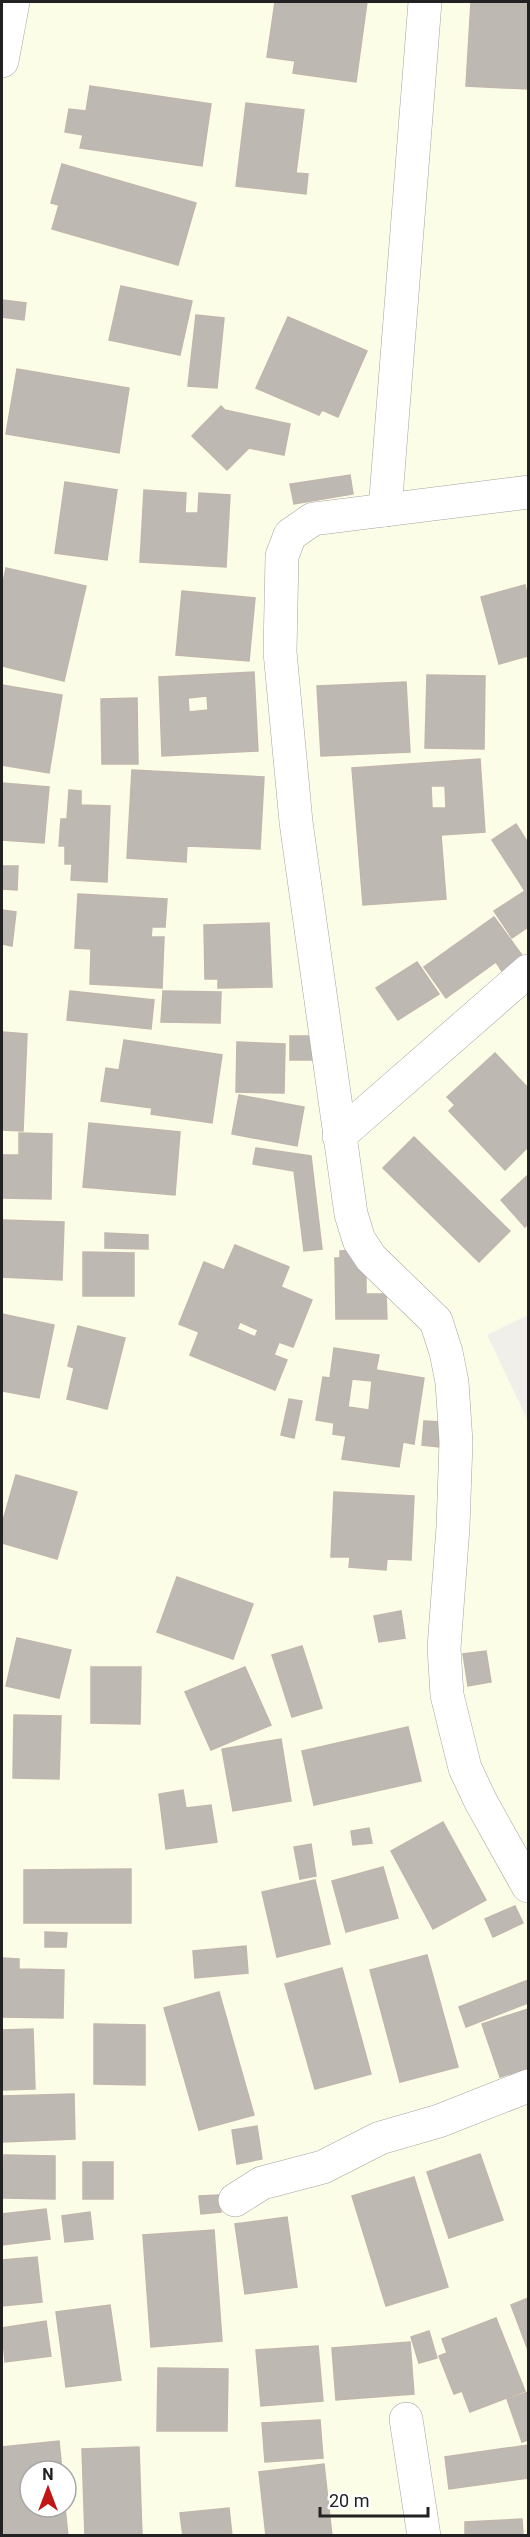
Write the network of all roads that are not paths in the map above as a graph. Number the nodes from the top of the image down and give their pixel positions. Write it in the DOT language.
graph roads {
  1 [pos="13,2"];
  2 [pos="425,2"];
  3 [pos="2,62"];
  4 [pos="528,492"];
  5 [pos="385,510"];
  6 [pos="528,971"];
  7 [pos="339,1136"];
  8 [pos="528,1886"];
  9 [pos="528,2086"];
  10 [pos="235,2200"];
  11 [pos="406,2419"];
  12 [pos="424,2535"];
  1 -- 3 [label="street"];
  2 -- 5 [label="street"];
  4 -- 5 [label="street"];
  5 -- 7 [label="street"];
  6 -- 7 [label="street"];
  7 -- 8 [label="street"];
  9 -- 10 [label="street"];
  11 -- 12 [label="street"];
}
